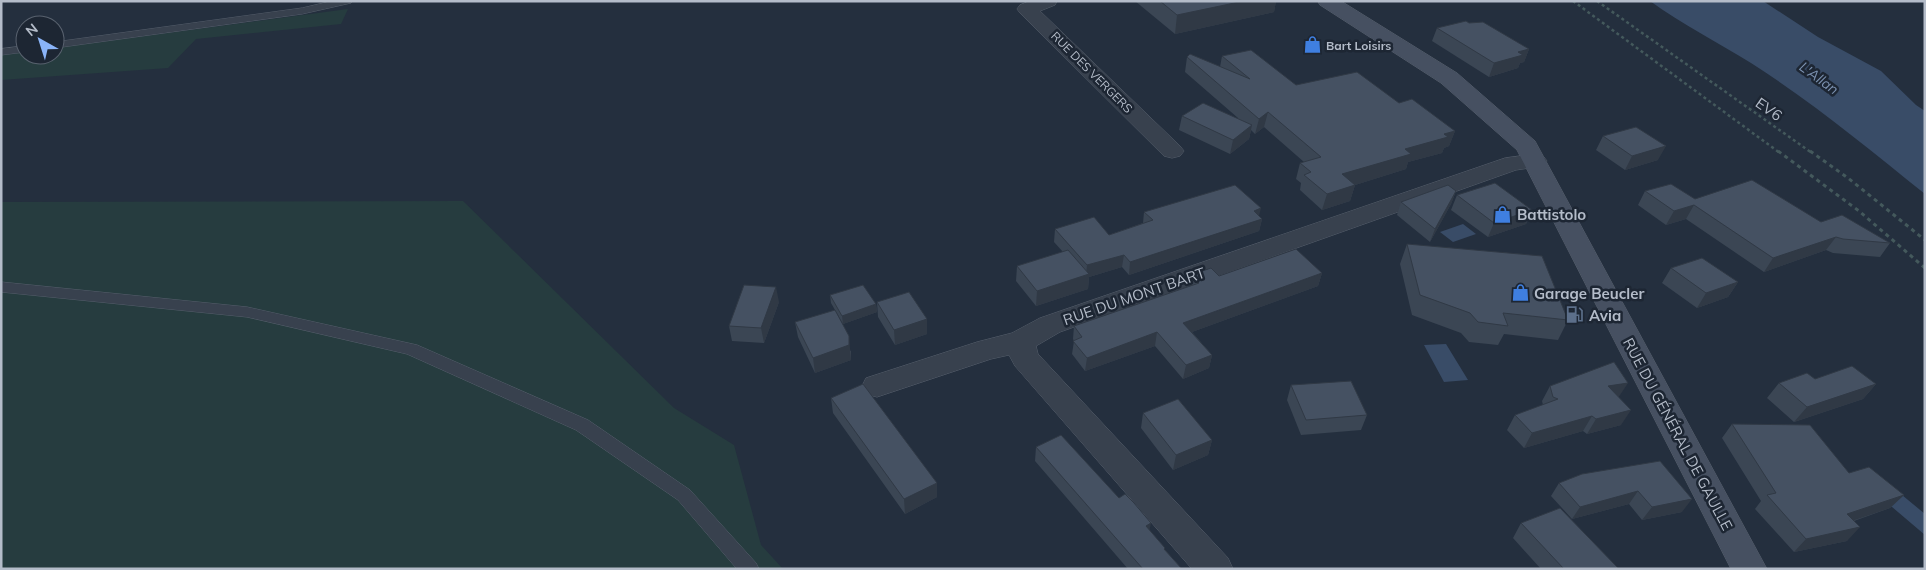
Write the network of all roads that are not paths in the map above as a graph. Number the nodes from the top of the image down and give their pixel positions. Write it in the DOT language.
graph roads {
  1 [pos="347,1"];
  2 [pos="1048,1"];
  3 [pos="1327,1"];
  4 [pos="65,44"];
  5 [pos="15,50"];
  6 [pos="1,52"];
  7 [pos="1172,152"];
  8 [pos="1535,160"];
  9 [pos="1,287"];
  10 [pos="1020,342"];
  11 [pos="877,386"];
  12 [pos="749,569"];
  13 [pos="1215,569"];
  14 [pos="1749,569"];
  1 -- 4 [label="lane"];
  2 -- 7 [label="street, RUE DES VERGERS"];
  3 -- 8 [label="main road, RUE DU GÉNÉRAL DE GAULLE"];
  5 -- 6 [label="lane"];
  8 -- 10 [label="street, RUE DU MONT BART"];
  8 -- 14 [label="main road, RUE DU GÉNÉRAL DE GAULLE"];
  9 -- 12 [label="lane"];
  10 -- 11 [label="street, RUE DU MONT BART"];
  10 -- 13 [label="street"];
}
